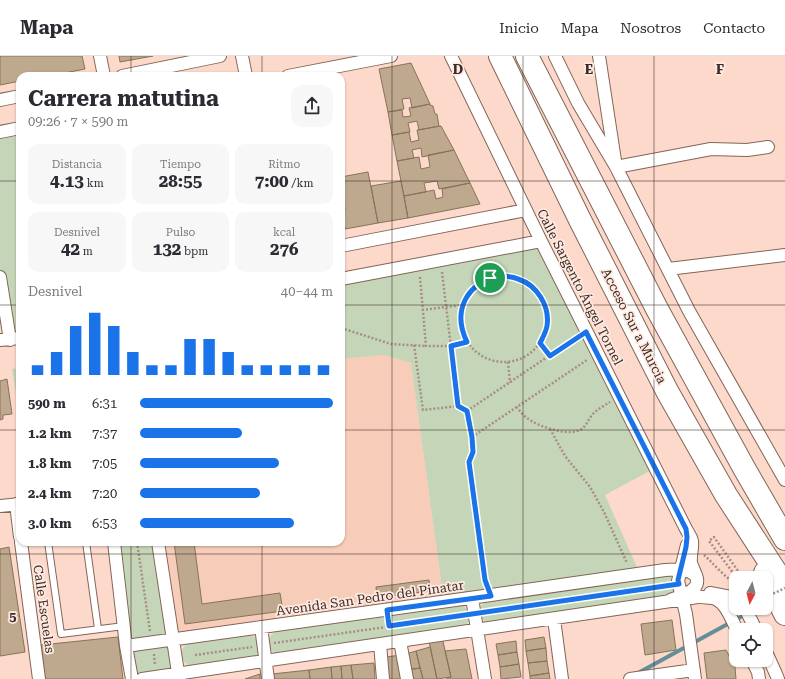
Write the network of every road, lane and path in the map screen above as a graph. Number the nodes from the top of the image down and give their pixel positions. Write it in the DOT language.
graph roads {
  1 [pos="100,56"];
  2 [pos="220,56"];
  3 [pos="242,56"];
  4 [pos="391,56"];
  5 [pos="451,56"];
  6 [pos="500,56"];
  7 [pos="527,56"];
  8 [pos="555,56"];
  9 [pos="599,56"];
  10 [pos="103,72"];
  11 [pos="142,72"];
  12 [pos="245,72"];
  13 [pos="309,72"];
  14 [pos="16,97"];
  15 [pos="0,100"];
  16 [pos="16,129"];
  17 [pos="0,132"];
  18 [pos="607,140"];
  19 [pos="768,147"];
  20 [pos="616,167"];
  21 [pos="526,210"];
  22 [pos="541,241"];
  23 [pos="345,245"];
  24 [pos="785,255"];
  25 [pos="440,260"];
  26 [pos="418,264"];
  27 [pos="668,269"];
  28 [pos="0,276"];
  29 [pos="345,278"];
  30 [pos="463,305"];
  31 [pos="446,307"];
  32 [pos="422,310"];
  33 [pos="345,329"];
  34 [pos="586,332"];
  35 [pos="10,340"];
  36 [pos="467,342"];
  37 [pos="540,343"];
  38 [pos="414,345"];
  39 [pos="426,346"];
  40 [pos="451,346"];
  41 [pos="597,353"];
  42 [pos="550,356"];
  43 [pos="508,362"];
  44 [pos="510,383"];
  45 [pos="619,398"];
  46 [pos="458,406"];
  47 [pos="516,407"];
  48 [pos="467,411"];
  49 [pos="550,429"];
  50 [pos="472,437"];
  51 [pos="744,468"];
  52 [pos="785,480"];
  53 [pos="726,495"];
  54 [pos="16,504"];
  55 [pos="0,506"];
  56 [pos="785,524"];
  57 [pos="785,539"];
  58 [pos="22,546"];
  59 [pos="49,546"];
  60 [pos="87,546"];
  61 [pos="114,546"];
  62 [pos="138,546"];
  63 [pos="159,546"];
  64 [pos="688,548"];
  65 [pos="665,570"];
  66 [pos="732,571"];
  67 [pos="738,571"];
  68 [pos="632,575"];
  69 [pos="729,579"];
  70 [pos="687,585"];
  71 [pos="785,587"];
  72 [pos="773,593"];
  73 [pos="491,596"];
  74 [pos="729,597"];
  75 [pos="472,598"];
  76 [pos="457,600"];
  77 [pos="387,610"];
  78 [pos="493,612"];
  79 [pos="475,614"];
  80 [pos="785,614"];
  81 [pos="459,617"];
  82 [pos="554,619"];
  83 [pos="734,623"];
  84 [pos="280,625"];
  85 [pos="124,626"];
  86 [pos="389,626"];
  87 [pos="261,627"];
  88 [pos="495,627"];
  89 [pos="98,629"];
  90 [pos="246,629"];
  91 [pos="477,630"];
  92 [pos="462,632"];
  93 [pos="192,637"];
  94 [pos="173,640"];
  95 [pos="152,642"];
  96 [pos="282,642"];
  97 [pos="396,642"];
  98 [pos="380,644"];
  99 [pos="263,645"];
  100 [pos="126,646"];
  101 [pos="249,647"];
  102 [pos="195,655"];
  103 [pos="284,658"];
  104 [pos="266,661"];
  105 [pos="252,663"];
  106 [pos="756,667"];
  107 [pos="773,667"];
  108 [pos="197,671"];
  109 [pos="694,675"];
  110 [pos="179,676"];
  111 [pos="157,677"];
  112 [pos="39,679"];
  113 [pos="132,679"];
  114 [pos="142,679"];
  115 [pos="268,679"];
  116 [pos="383,679"];
  117 [pos="407,679"];
  118 [pos="485,679"];
  119 [pos="562,679"];
  120 [pos="630,679"];
  121 [pos="759,679"];
  122 [pos="778,679"];
  1 -- 10 [label="street"];
  2 -- 11 [label="street"];
  3 -- 12 [label="street"];
  4 -- 13 [label="street"];
  5 -- 21 [label="street, Calle Sargento Ángel Tornel"];
  6 -- 53 [label="highway, Acceso Sur a Murcia"];
  7 -- 51 [label="highway"];
  8 -- 18 [label="street"];
  9 -- 18 [label="street"];
  14 -- 15 [label="street"];
  16 -- 17 [label="street"];
  18 -- 20 [label="street"];
  19 -- 20 [label="street"];
  20 -- 27 [label="street"];
  21 -- 22 [label="street, Calle Sargento Ángel Tornel"];
  21 -- 23 [label="street"];
  22 -- 25 [label="street"];
  22 -- 34 [label="street, Calle Sargento Ángel Tornel"];
  24 -- 27 [label="street"];
  25 -- 26 [label="street"];
  25 -- 31 [label="path"];
  26 -- 29 [label="street"];
  26 -- 32 [label="path"];
  27 -- 52 [label="street"];
  28 -- 35 [label="street"];
  30 -- 31 [label="path"];
  30 -- 36 [label="path"];
  30 -- 37 [label="path"];
  31 -- 32 [label="path"];
  31 -- 40 [label="path"];
  32 -- 39 [label="path"];
  33 -- 38 [label="path"];
  34 -- 41 [label="street, Calle Sargento Ángel Tornel"];
  34 -- 42 [label="path"];
  36 -- 40 [label="path"];
  36 -- 43 [label="path"];
  37 -- 42 [label="path"];
  37 -- 43 [label="path"];
  38 -- 39 [label="path"];
  38 -- 46 [label="path"];
  39 -- 40 [label="path"];
  40 -- 46 [label="path"];
  41 -- 45 [label="street, Calle Sargento Ángel Tornel"];
  41 -- 47 [label="path"];
  42 -- 44 [label="path"];
  43 -- 44 [label="path"];
  44 -- 48 [label="path"];
  45 -- 49 [label="path"];
  45 -- 64 [label="street, Calle Sargento Ángel Tornel"];
  46 -- 48 [label="path"];
  47 -- 49 [label="path"];
  47 -- 50 [label="path"];
  48 -- 50 [label="path"];
  49 -- 68 [label="path"];
  50 -- 73 [label="path"];
  51 -- 56 [label="highway"];
  51 -- 57 [label="highway"];
  53 -- 71 [label="highway, Acceso Sur a Murcia"];
  53 -- 80 [label="highway"];
  54 -- 55 [label="street"];
  58 -- 112 [label="street, Calle Escuelas"];
  59 -- 89 [label="lane"];
  60 -- 89 [label="lane"];
  61 -- 85 [label="street"];
  62 -- 95 [label="path"];
  63 -- 94 [label="street"];
  64 -- 65 [label="street"];
  64 -- 69 [label="path"];
  64 -- 70 [label="street"];
  65 -- 68 [label="street, Avenida San Pedro del Pinatar"];
  65 -- 70 [label="street, Avenida San Pedro del Pinatar"];
  66 -- 67 [label="path"];
  68 -- 73 [label="street, Avenida San Pedro del Pinatar"];
  70 -- 74 [label="street"];
  70 -- 78 [label="path"];
  70 -- 82 [label="street"];
  70 -- 83 [label="street"];
  70 -- 109 [label="street"];
  71 -- 72 [label="path, bridge"];
  73 -- 75 [label="street, Avenida San Pedro del Pinatar"];
  73 -- 78 [label="path"];
  75 -- 76 [label="street, Avenida San Pedro del Pinatar"];
  75 -- 79 [label="street"];
  76 -- 77 [label="street, Avenida San Pedro del Pinatar"];
  76 -- 81 [label="path"];
  77 -- 84 [label="street, Avenida San Pedro del Pinatar"];
  77 -- 86 [label="path"];
  78 -- 79 [label="path"];
  78 -- 88 [label="path"];
  79 -- 81 [label="path"];
  79 -- 91 [label="street"];
  81 -- 86 [label="path"];
  81 -- 92 [label="path"];
  82 -- 88 [label="street"];
  82 -- 119 [label="street"];
  84 -- 87 [label="street, Avenida San Pedro del Pinatar"];
  84 -- 96 [label="path"];
  85 -- 89 [label="lane"];
  85 -- 100 [label="street"];
  86 -- 96 [label="path"];
  86 -- 97 [label="path"];
  87 -- 90 [label="street, Avenida San Pedro del Pinatar"];
  87 -- 99 [label="street"];
  88 -- 91 [label="street"];
  90 -- 93 [label="street, Avenida San Pedro del Pinatar"];
  90 -- 101 [label="path"];
  91 -- 92 [label="street"];
  91 -- 118 [label="street"];
  92 -- 97 [label="street"];
  93 -- 94 [label="street, Avenida San Pedro del Pinatar"];
  93 -- 102 [label="path"];
  94 -- 95 [label="street, Avenida San Pedro del Pinatar"];
  94 -- 110 [label="street"];
  95 -- 100 [label="street, Avenida San Pedro del Pinatar"];
  95 -- 111 [label="path"];
  96 -- 99 [label="path"];
  96 -- 103 [label="path"];
  97 -- 98 [label="street"];
  97 -- 117 [label="street"];
  98 -- 103 [label="street"];
  98 -- 116 [label="street"];
  99 -- 101 [label="path"];
  99 -- 104 [label="street"];
  100 -- 113 [label="street"];
  101 -- 102 [label="path"];
  101 -- 105 [label="path"];
  102 -- 108 [label="path"];
  103 -- 104 [label="street"];
  104 -- 105 [label="street"];
  104 -- 115 [label="street"];
  105 -- 108 [label="street"];
  106 -- 121 [label="street"];
  107 -- 122 [label="street"];
  108 -- 110 [label="street"];
  109 -- 120 [label="street"];
  110 -- 111 [label="street"];
  111 -- 114 [label="street"];
}
